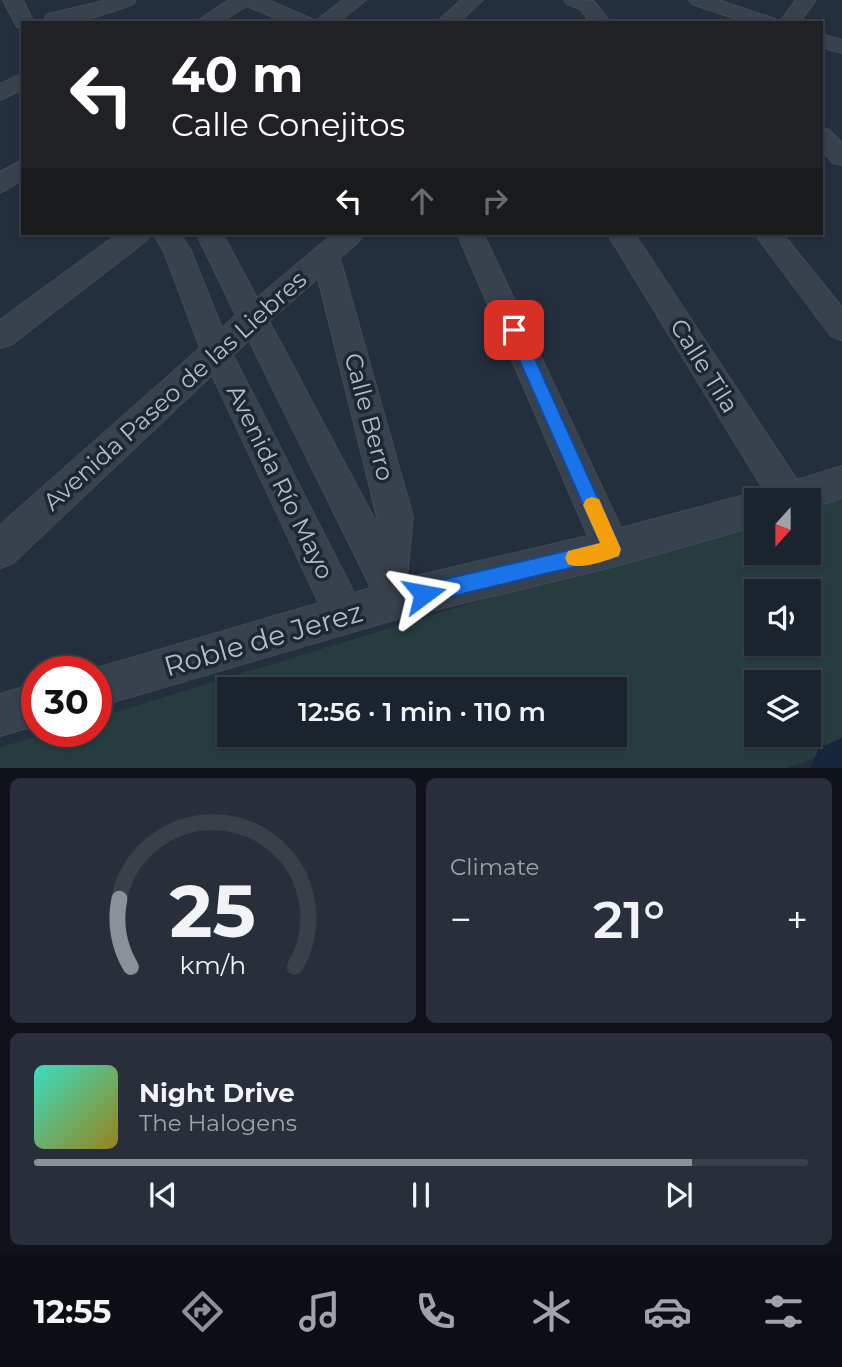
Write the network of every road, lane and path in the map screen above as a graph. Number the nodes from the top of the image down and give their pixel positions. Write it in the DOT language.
graph roads {
  1 [pos="127,0"];
  2 [pos="243,0"];
  3 [pos="251,0"];
  4 [pos="356,0"];
  5 [pos="474,0"];
  6 [pos="686,0"];
  7 [pos="699,0"];
  8 [pos="806,0"];
  9 [pos="585,2"];
  10 [pos="19,11"];
  11 [pos="53,14"];
  12 [pos="0,21"];
  13 [pos="207,21"];
  14 [pos="300,21"];
  15 [pos="327,21"];
  16 [pos="448,21"];
  17 [pos="571,21"];
  18 [pos="599,21"];
  19 [pos="708,21"];
  20 [pos="762,21"];
  21 [pos="790,21"];
  22 [pos="823,41"];
  23 [pos="842,47"];
  24 [pos="21,80"];
  25 [pos="0,93"];
  26 [pos="823,137"];
  27 [pos="842,157"];
  28 [pos="21,169"];
  29 [pos="0,184"];
  30 [pos="136,235"];
  31 [pos="167,235"];
  32 [pos="210,235"];
  33 [pos="349,235"];
  34 [pos="471,235"];
  35 [pos="621,235"];
  36 [pos="769,235"];
  37 [pos="326,255"];
  38 [pos="253,318"];
  39 [pos="842,328"];
  40 [pos="2,343"];
  41 [pos="216,351"];
  42 [pos="842,482"];
  43 [pos="768,488"];
  44 [pos="821,489"];
  45 [pos="744,512"];
  46 [pos="612,549"];
  47 [pos="0,550"];
  48 [pos="392,591"];
  49 [pos="345,616"];
  50 [pos="112,682"];
  51 [pos="21,709"];
  52 [pos="0,715"];
  1 -- 11 [label="street"];
  2 -- 13 [label="street"];
  3 -- 14 [label="street"];
  4 -- 15 [label="street"];
  5 -- 16 [label="street"];
  6 -- 19 [label="street"];
  7 -- 20 [label="street"];
  8 -- 21 [label="street"];
  9 -- 17 [label="street"];
  9 -- 18 [label="street"];
  10 -- 12 [label="street"];
  22 -- 23 [label="street"];
  24 -- 25 [label="street"];
  26 -- 27 [label="street"];
  28 -- 29 [label="street"];
  30 -- 40 [label="street"];
  31 -- 41 [label="street, Avenida Río Mayo"];
  32 -- 38 [label="street, Avenida Río Mayo"];
  33 -- 37 [label="street, Avenida Paseo de las Liebres"];
  34 -- 46 [label="street"];
  35 -- 43 [label="street, Calle Tila"];
  36 -- 39 [label="street"];
  37 -- 38 [label="street, Avenida Paseo de las Liebres"];
  37 -- 48 [label="street, Calle Berro"];
  38 -- 41 [label="street, Avenida Paseo de las Liebres"];
  38 -- 48 [label="street, Avenida Río Mayo"];
  41 -- 47 [label="street, Avenida Paseo de las Liebres"];
  41 -- 49 [label="street, Avenida Río Mayo"];
  42 -- 44 [label="street, Roble de Jerez"];
  45 -- 46 [label="street, Roble de Jerez"];
  46 -- 48 [label="street, Roble de Jerez"];
  48 -- 49 [label="street, Roble de Jerez"];
  49 -- 50 [label="street, Roble de Jerez"];
  51 -- 52 [label="street"];
}
